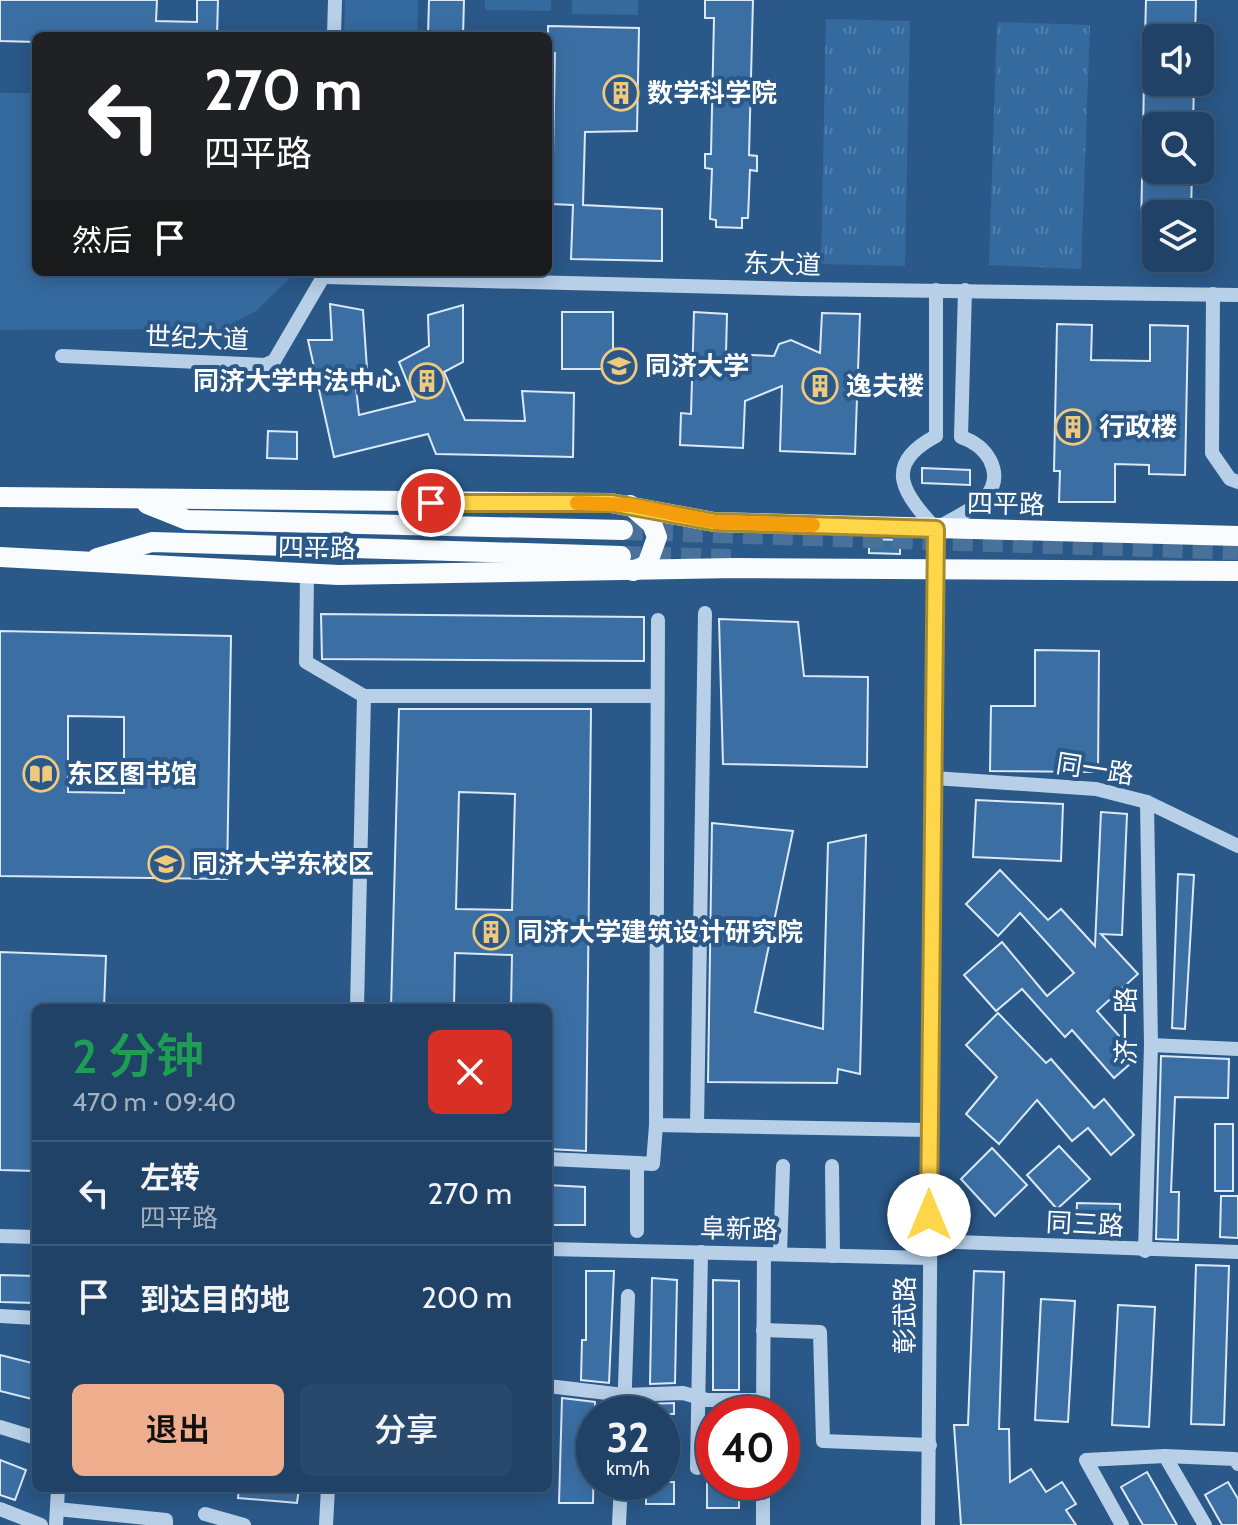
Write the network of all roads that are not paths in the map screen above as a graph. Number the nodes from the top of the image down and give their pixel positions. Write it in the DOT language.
graph roads {
  1 [pos="335,0"];
  2 [pos="334,32"];
  3 [pos="325,276"];
  4 [pos="402,276"];
  5 [pos="936,290"];
  6 [pos="965,290"];
  7 [pos="1213,294"];
  8 [pos="1238,295"];
  9 [pos="62,356"];
  10 [pos="936,436"];
  11 [pos="961,437"];
  12 [pos="1238,482"];
  13 [pos="0,497"];
  14 [pos="137,500"];
  15 [pos="630,505"];
  16 [pos="936,529"];
  17 [pos="623,530"];
  18 [pos="1238,536"];
  19 [pos="0,557"];
  20 [pos="86,562"];
  21 [pos="627,563"];
  22 [pos="1238,571"];
  23 [pos="934,572"];
  24 [pos="307,574"];
  25 [pos="705,613"];
  26 [pos="658,620"];
  27 [pos="364,696"];
  28 [pos="657,696"];
  29 [pos="934,778"];
  30 [pos="1147,802"];
  31 [pos="1238,846"];
  32 [pos="357,1004"];
  33 [pos="1151,1045"];
  34 [pos="1238,1049"];
  35 [pos="656,1125"];
  36 [pos="697,1126"];
  37 [pos="929,1130"];
  38 [pos="552,1159"];
  39 [pos="637,1163"];
  40 [pos="783,1166"];
  41 [pos="832,1166"];
  42 [pos="637,1231"];
  43 [pos="0,1236"];
  44 [pos="32,1237"];
  45 [pos="929,1241"];
  46 [pos="552,1249"];
  47 [pos="1145,1251"];
  48 [pos="701,1252"];
  49 [pos="1238,1252"];
  50 [pos="764,1254"];
  51 [pos="780,1254"];
  52 [pos="833,1256"];
  53 [pos="929,1258"];
  54 [pos="628,1296"];
  55 [pos="0,1316"];
  56 [pos="32,1318"];
  57 [pos="763,1330"];
  58 [pos="552,1386"];
  59 [pos="624,1395"];
  60 [pos="696,1396"];
  61 [pos="698,1396"];
  62 [pos="763,1396"];
  63 [pos="0,1427"];
  64 [pos="32,1437"];
  65 [pos="930,1445"];
  66 [pos="1165,1456"];
  67 [pos="1238,1464"];
  68 [pos="58,1492"];
  69 [pos="328,1492"];
  70 [pos="620,1500"];
  71 [pos="763,1500"];
  72 [pos="0,1509"];
  73 [pos="57,1509"];
  74 [pos="205,1514"];
  75 [pos="41,1525"];
  76 [pos="56,1525"];
  77 [pos="166,1525"];
  78 [pos="244,1525"];
  79 [pos="326,1525"];
  80 [pos="619,1525"];
  81 [pos="763,1525"];
  82 [pos="928,1525"];
  83 [pos="1122,1525"];
  84 [pos="1205,1525"];
  1 -- 2 [label="street"];
  3 -- 9 [label="street, 世纪大道"];
  4 -- 5 [label="street, 东大道"];
  5 -- 6 [label="street, 东大道"];
  5 -- 10 [label="street"];
  6 -- 7 [label="street, 东大道"];
  6 -- 11 [label="street"];
  7 -- 8 [label="street, 东大道"];
  7 -- 12 [label="street"];
  10 -- 11 [label="street"];
  10 -- 16 [label="street"];
  11 -- 16 [label="street"];
  13 -- 14 [label="main road, 四平路"];
  14 -- 15 [label="main road, 四平路"];
  14 -- 17 [label="main road"];
  15 -- 16 [label="main road, 四平路"];
  15 -- 21 [label="main road"];
  16 -- 18 [label="main road, 四平路"];
  16 -- 23 [label="street, 彰武路"];
  19 -- 20 [label="main road, 四平路"];
  20 -- 21 [label="main road"];
  20 -- 24 [label="main road, 四平路"];
  21 -- 23 [label="main road, 四平路"];
  21 -- 24 [label="main road, 四平路"];
  22 -- 23 [label="main road, 四平路"];
  23 -- 29 [label="street, 彰武路"];
  24 -- 27 [label="street"];
  25 -- 36 [label="street"];
  26 -- 28 [label="street"];
  27 -- 28 [label="street"];
  27 -- 32 [label="street"];
  28 -- 35 [label="street"];
  29 -- 30 [label="street, 同一路"];
  29 -- 37 [label="street, 彰武路"];
  30 -- 31 [label="street, 同一路"];
  30 -- 33 [label="street, 济一路"];
  33 -- 34 [label="street"];
  33 -- 47 [label="street, 济一路"];
  35 -- 36 [label="street"];
  35 -- 39 [label="street"];
  36 -- 37 [label="street"];
  37 -- 45 [label="street, 彰武路"];
  38 -- 39 [label="street"];
  39 -- 42 [label="street"];
  40 -- 51 [label="street"];
  41 -- 52 [label="street"];
  43 -- 44 [label="street"];
  45 -- 47 [label="street, 同三路"];
  45 -- 53 [label="street, 彰武路"];
  46 -- 48 [label="street, 阜新路"];
  47 -- 49 [label="street, 同三路"];
  48 -- 50 [label="street, 阜新路"];
  48 -- 61 [label="street"];
  50 -- 51 [label="street, 阜新路"];
  50 -- 57 [label="street"];
  51 -- 52 [label="street, 阜新路"];
  52 -- 53 [label="street, 阜新路"];
  53 -- 65 [label="street, 彰武路"];
  54 -- 59 [label="street"];
  55 -- 56 [label="street"];
  57 -- 62 [label="street"];
  57 -- 65 [label="street"];
  58 -- 59 [label="street"];
  59 -- 60 [label="street"];
  63 -- 64 [label="street"];
  65 -- 82 [label="street, 彰武路"];
  66 -- 67 [label="street"];
  66 -- 83 [label="street"];
  66 -- 84 [label="street"];
  68 -- 73 [label="street"];
  69 -- 79 [label="street"];
  70 -- 80 [label="street"];
  71 -- 81 [label="street"];
  72 -- 75 [label="street"];
  73 -- 76 [label="street"];
  73 -- 77 [label="street"];
  74 -- 78 [label="street"];
}
